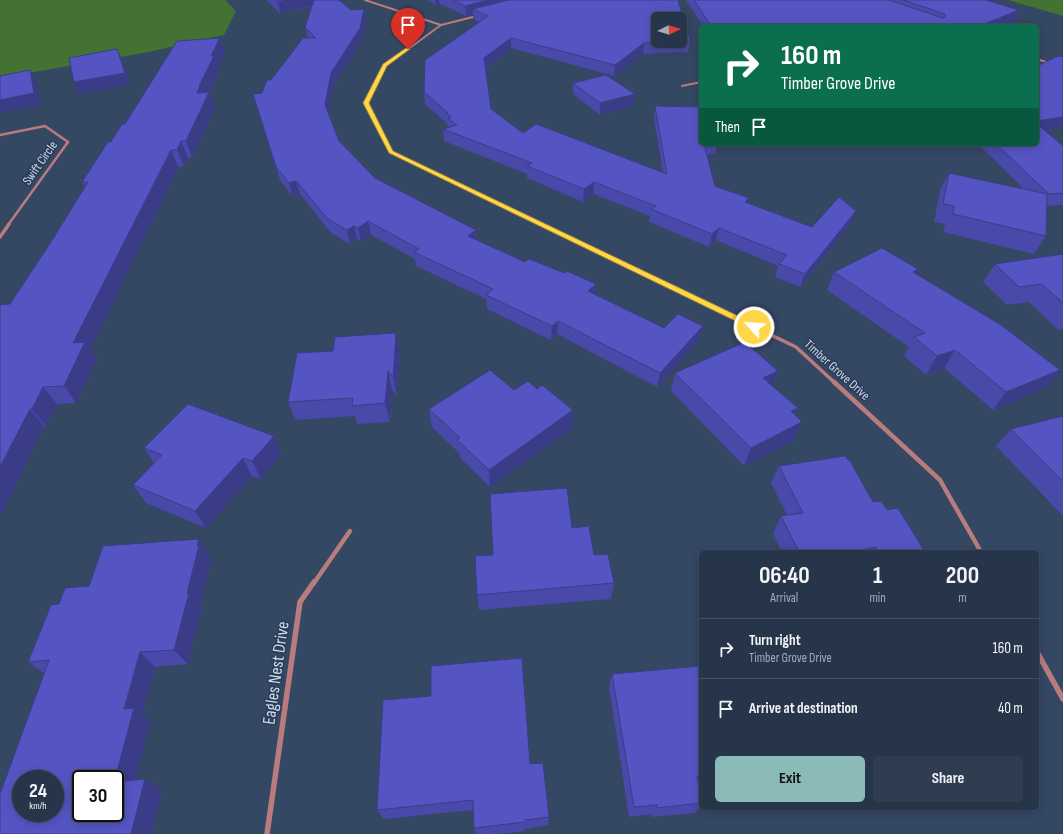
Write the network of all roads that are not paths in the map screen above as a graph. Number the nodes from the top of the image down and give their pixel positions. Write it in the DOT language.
graph roads {
  1 [pos="365,0"];
  2 [pos="478,16"];
  3 [pos="442,25"];
  4 [pos="1039,60"];
  5 [pos="1050,64"];
  6 [pos="699,82"];
  7 [pos="682,86"];
  8 [pos="0,135"];
  9 [pos="0,237"];
  10 [pos="350,532"];
  11 [pos="980,550"];
  12 [pos="1039,656"];
  13 [pos="1063,699"];
  14 [pos="267,834"];
  1 -- 3 [label="street"];
  2 -- 3 [label="street, Timber Grove Drive"];
  3 -- 11 [label="street, Timber Grove Drive"];
  4 -- 5 [label="street"];
  6 -- 7 [label="street"];
  8 -- 9 [label="street, Swift Circle"];
  10 -- 14 [label="street, Eagles Nest Drive"];
  12 -- 13 [label="street"];
}
